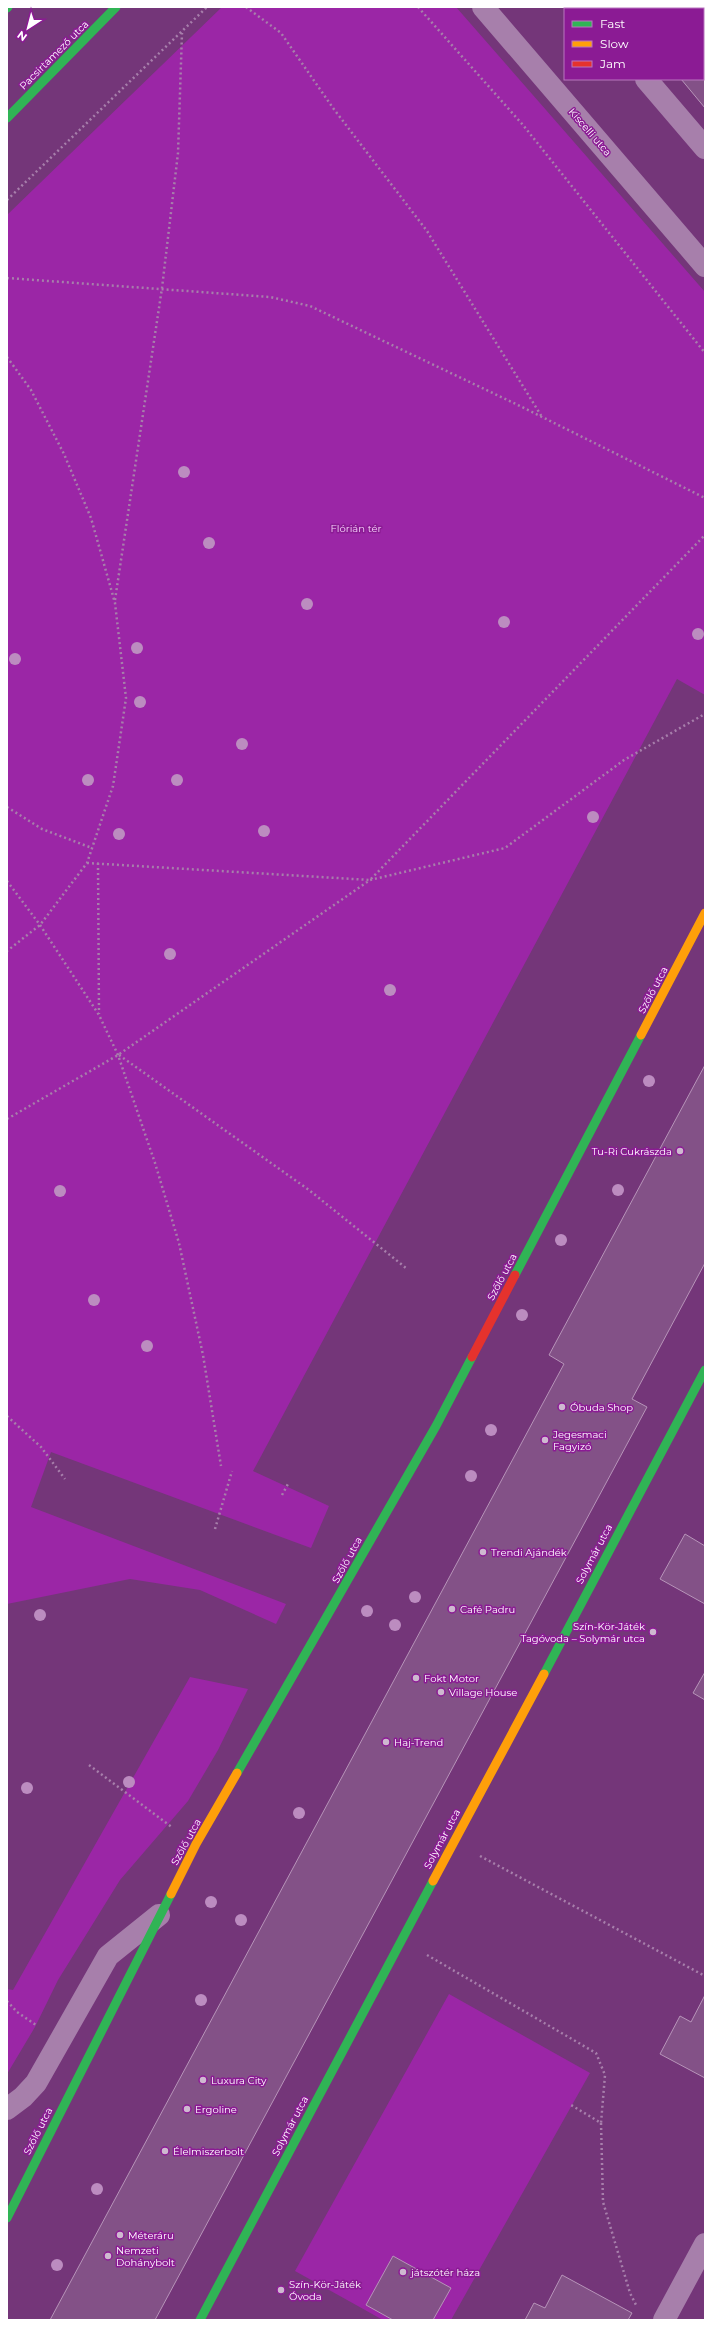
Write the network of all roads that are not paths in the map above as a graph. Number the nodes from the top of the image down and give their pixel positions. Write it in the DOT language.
graph roads {
  1 [pos="116,7"];
  2 [pos="483,7"];
  3 [pos="647,80"];
  4 [pos="7,118"];
  5 [pos="705,148"];
  6 [pos="702,258"];
  7 [pos="705,914"];
  8 [pos="705,1370"];
  9 [pos="159,1915"];
  10 [pos="7,2109"];
  11 [pos="7,2218"];
  12 [pos="705,2244"];
  13 [pos="200,2320"];
  14 [pos="664,2320"];
  1 -- 4 [label="street, Pacsirtamező utca"];
  2 -- 6 [label="street, Kiscelli utca"];
  3 -- 5 [label="street"];
  7 -- 9 [label="street, Szőlő utca"];
  8 -- 13 [label="street, Solymár utca"];
  9 -- 10 [label="street"];
  9 -- 11 [label="street, Szőlő utca"];
  12 -- 14 [label="street"];
}
